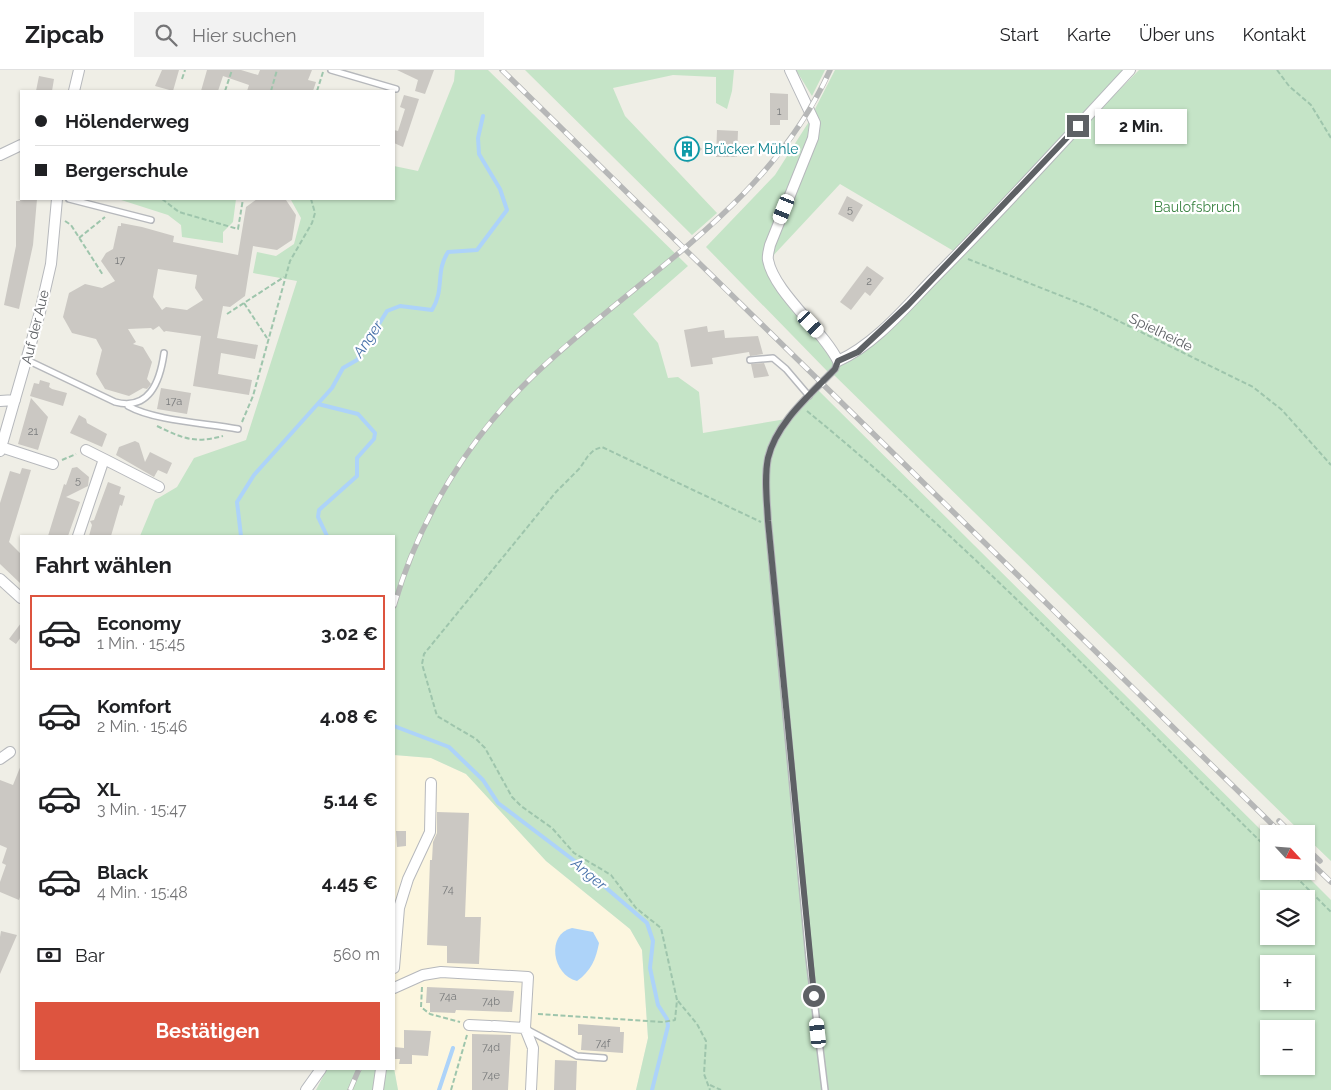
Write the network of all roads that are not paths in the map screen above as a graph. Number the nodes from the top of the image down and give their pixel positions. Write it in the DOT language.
graph roads {
  1 [pos="79,70"];
  2 [pos="331,70"];
  3 [pos="790,70"];
  4 [pos="1130,70"];
  5 [pos="396,88"];
  6 [pos="74,90"];
  7 [pos="20,145"];
  8 [pos="0,155"];
  9 [pos="57,200"];
  10 [pos="73,200"];
  11 [pos="151,220"];
  12 [pos="164,354"];
  13 [pos="27,360"];
  14 [pos="750,360"];
  15 [pos="838,361"];
  16 [pos="809,396"];
  17 [pos="15,400"];
  18 [pos="0,402"];
  19 [pos="127,405"];
  20 [pos="238,429"];
  21 [pos="1,449"];
  22 [pos="86,450"];
  23 [pos="104,459"];
  24 [pos="53,464"];
  25 [pos="159,487"];
  26 [pos="78,535"];
  27 [pos="0,579"];
  28 [pos="20,597"];
  29 [pos="10,752"];
  30 [pos="0,759"];
  31 [pos="431,783"];
  32 [pos="395,956"];
  33 [pos="395,988"];
  34 [pos="469,1025"];
  35 [pos="525,1028"];
  36 [pos="604,1058"];
  37 [pos="320,1070"];
  38 [pos="381,1070"];
  39 [pos="306,1090"];
  40 [pos="378,1090"];
  41 [pos="531,1090"];
  42 [pos="825,1090"];
  1 -- 6 [label="street"];
  2 -- 5 [label="lane"];
  3 -- 15 [label="street"];
  4 -- 15 [label="street"];
  7 -- 8 [label="street"];
  9 -- 13 [label="street, Auf der Aue"];
  10 -- 11 [label="lane"];
  12 -- 19 [label="lane"];
  13 -- 17 [label="street, Auf der Aue"];
  13 -- 19 [label="lane"];
  14 -- 16 [label="lane"];
  15 -- 16 [label="lane"];
  16 -- 42 [label="lane"];
  17 -- 18 [label="street"];
  17 -- 21 [label="street, Auf der Aue"];
  19 -- 20 [label="lane"];
  21 -- 24 [label="street"];
  22 -- 23 [label="street"];
  23 -- 25 [label="street"];
  23 -- 26 [label="street"];
  27 -- 28 [label="street"];
  29 -- 30 [label="street"];
  31 -- 32 [label="street"];
  33 -- 35 [label="street"];
  34 -- 35 [label="street"];
  35 -- 36 [label="lane"];
  35 -- 41 [label="street"];
  37 -- 39 [label="street"];
  38 -- 40 [label="street"];
}
